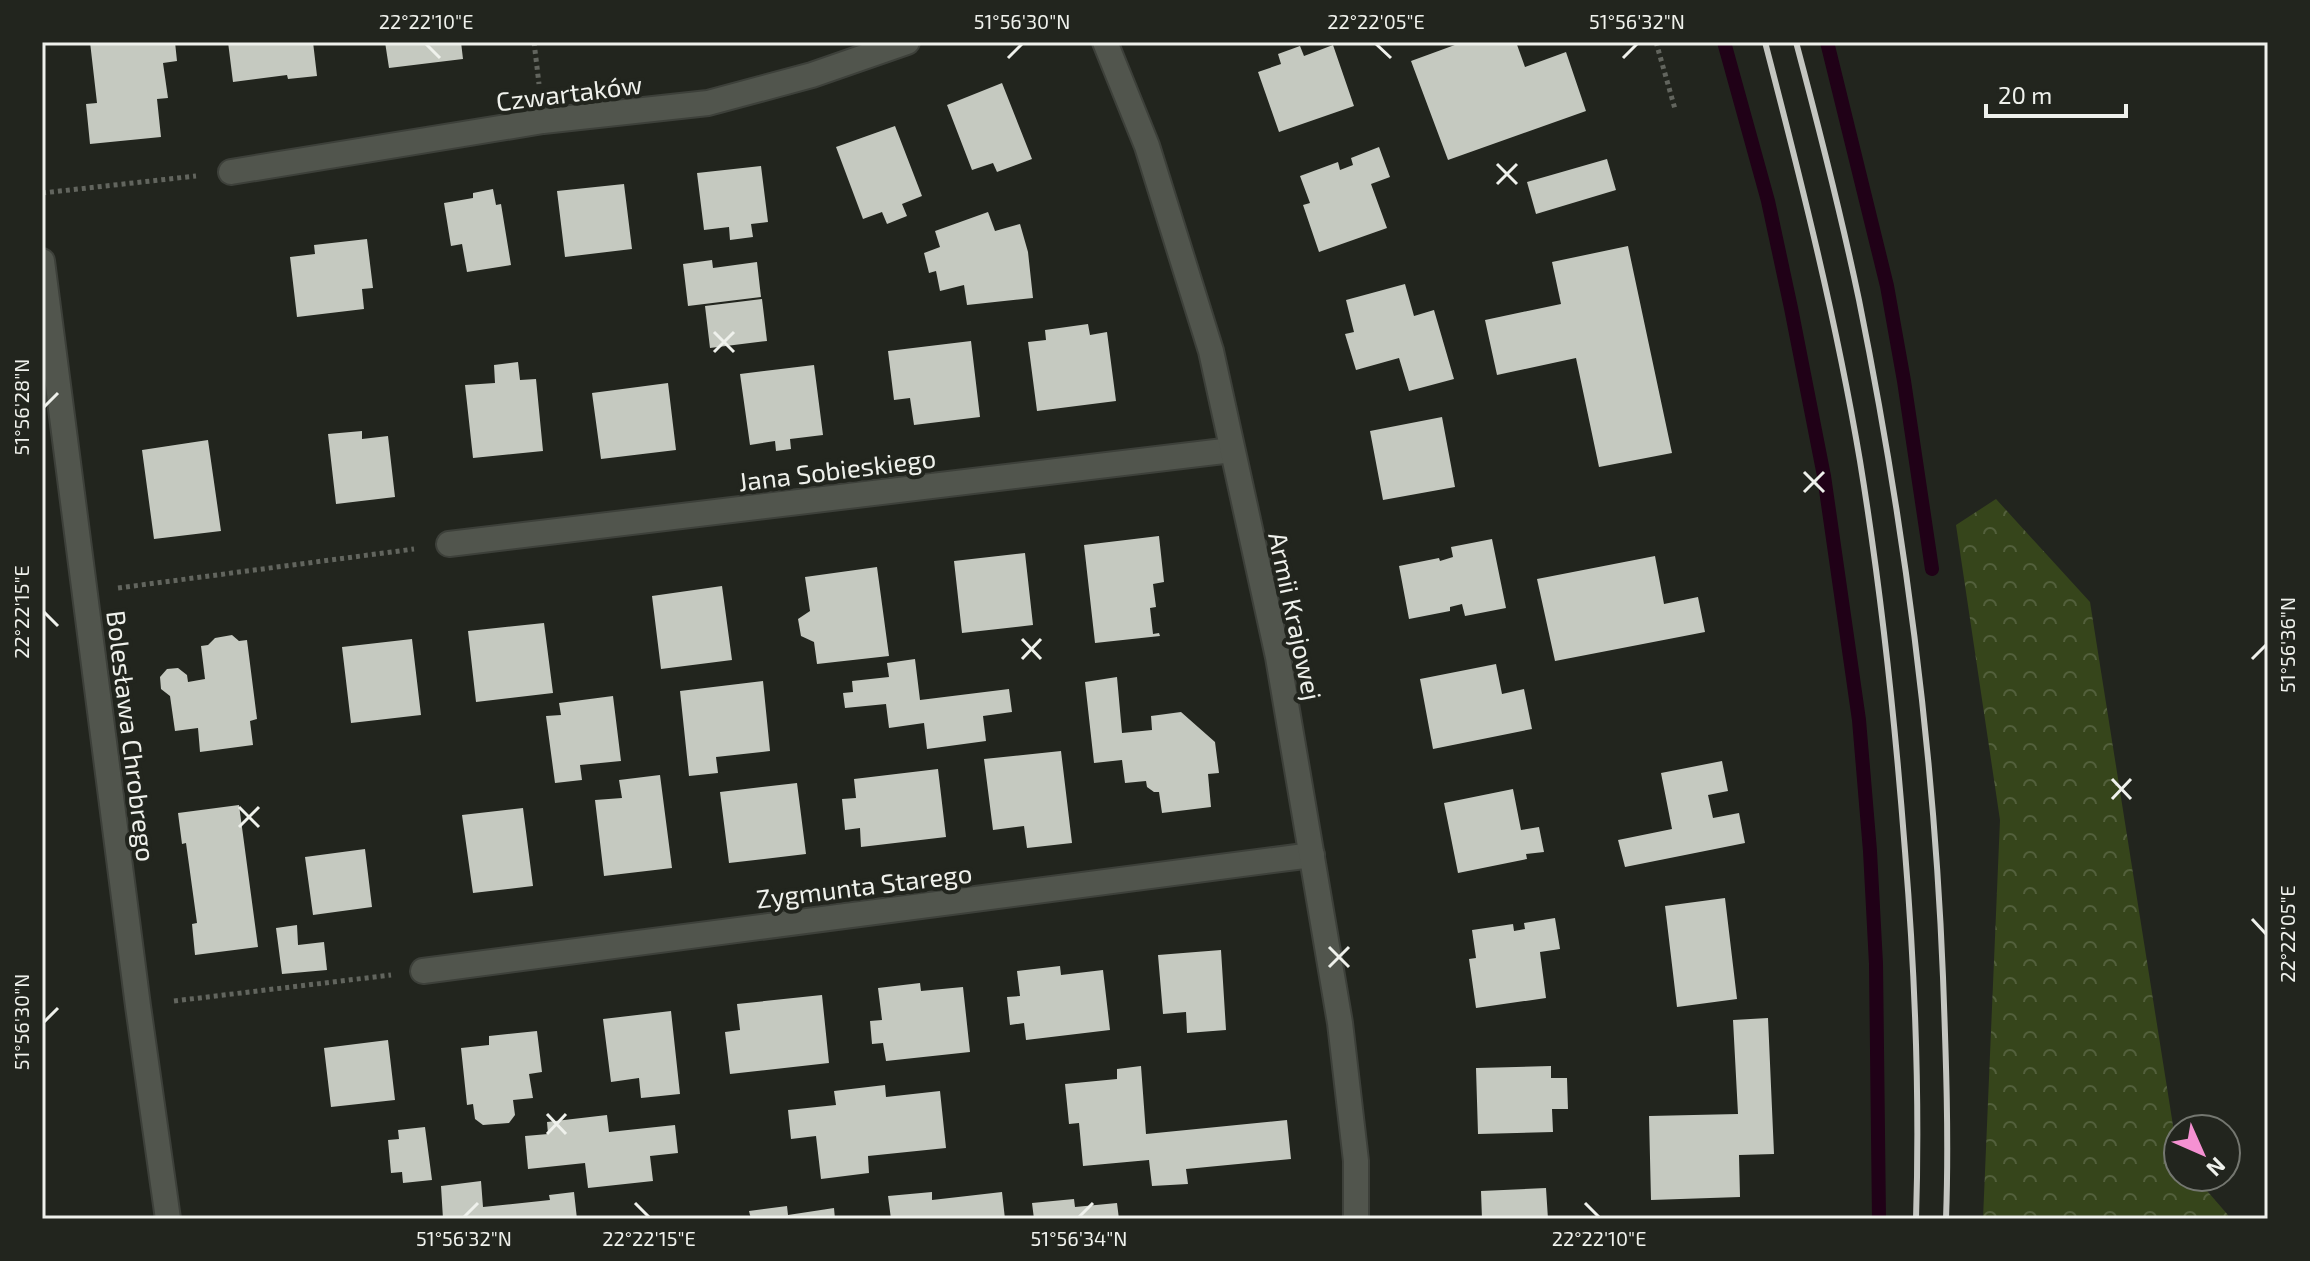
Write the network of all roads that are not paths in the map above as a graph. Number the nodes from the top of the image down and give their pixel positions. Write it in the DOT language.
graph roads {
  1 [pos="907,42"];
  2 [pos="1105,42"];
  3 [pos="231,172"];
  4 [pos="42,261"];
  5 [pos="1232,450"];
  6 [pos="449,544"];
  7 [pos="1312,855"];
  8 [pos="423,971"];
  9 [pos="168,1219"];
  10 [pos="1356,1219"];
  1 -- 3 [label="street, Czwartaków"];
  2 -- 5 [label="street, Armii Krajowej"];
  4 -- 9 [label="street, Bolesława Chrobrego"];
  5 -- 6 [label="street, Jana Sobieskiego"];
  5 -- 7 [label="street, Armii Krajowej"];
  7 -- 8 [label="street, Zygmunta Starego"];
  7 -- 10 [label="street, Armii Krajowej"];
}
